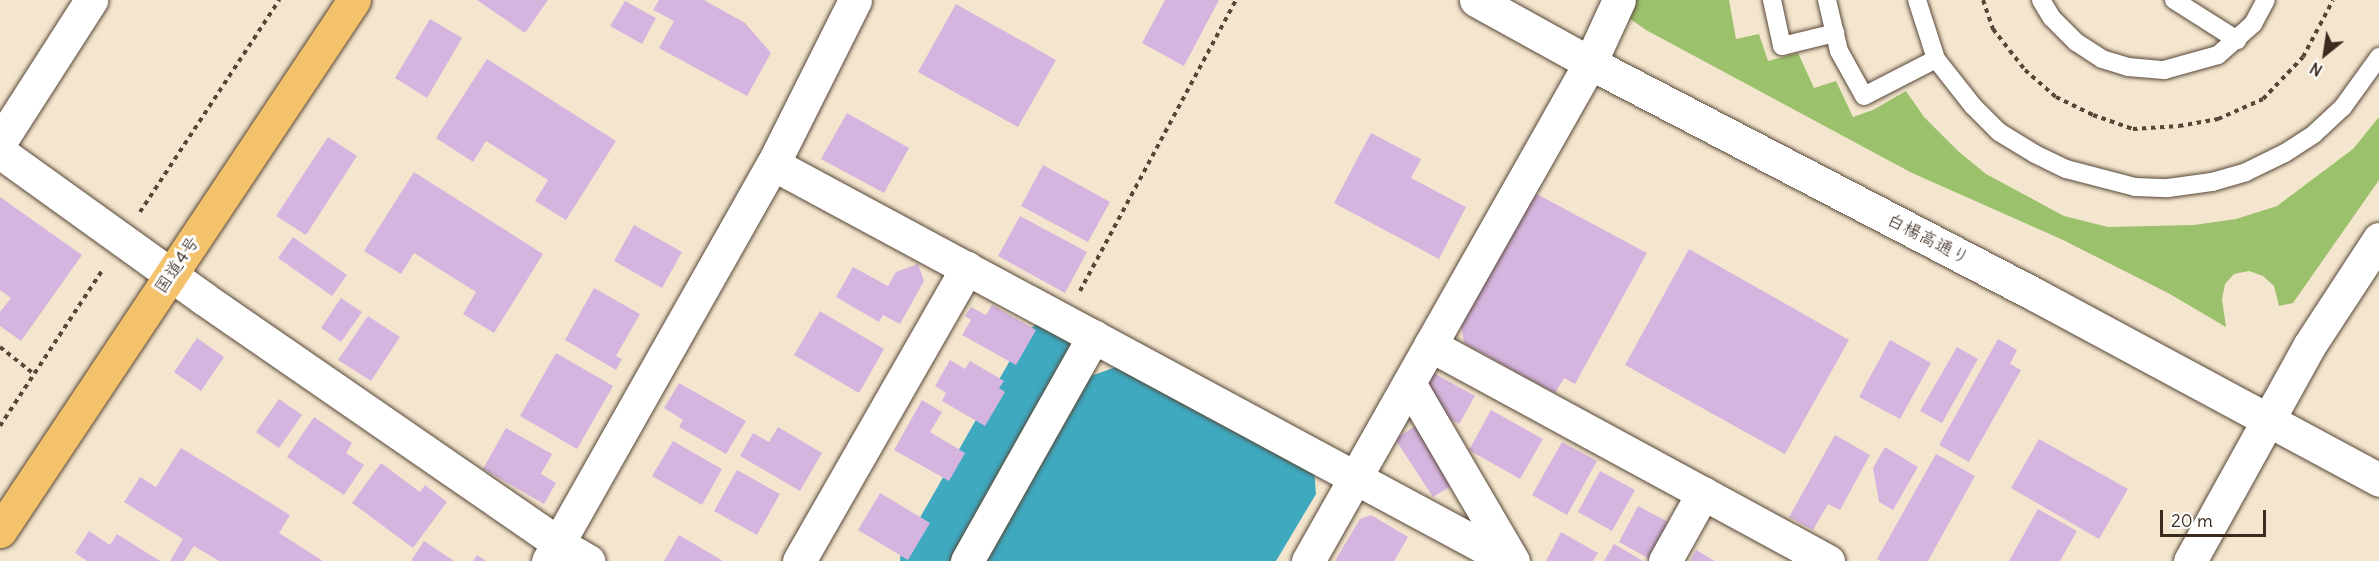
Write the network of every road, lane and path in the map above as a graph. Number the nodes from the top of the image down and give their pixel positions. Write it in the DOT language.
graph roads {
  1 [pos="91,0"];
  2 [pos="354,0"];
  3 [pos="855,0"];
  4 [pos="1236,0"];
  5 [pos="1476,0"];
  6 [pos="1618,0"];
  7 [pos="1772,0"];
  8 [pos="1827,0"];
  9 [pos="1917,0"];
  10 [pos="2042,0"];
  11 [pos="2174,0"];
  12 [pos="2266,0"];
  13 [pos="1835,33"];
  14 [pos="2237,40"];
  15 [pos="2379,57"];
  16 [pos="1936,59"];
  17 [pos="1590,63"];
  18 [pos="0,142"];
  19 [pos="0,152"];
  20 [pos="773,164"];
  21 [pos="2379,240"];
  22 [pos="967,268"];
  23 [pos="171,275"];
  24 [pos="1064,321"];
  25 [pos="1094,336"];
  26 [pos="1430,345"];
  27 [pos="0,347"];
  28 [pos="34,374"];
  29 [pos="1409,383"];
  30 [pos="2267,420"];
  31 [pos="1355,477"];
  32 [pos="2379,480"];
  33 [pos="1703,493"];
  34 [pos="0,531"];
  35 [pos="553,553"];
  36 [pos="588,561"];
  37 [pos="799,561"];
  38 [pos="967,561"];
  39 [pos="1308,561"];
  40 [pos="1512,561"];
  41 [pos="1665,561"];
  42 [pos="1828,561"];
  43 [pos="2190,561"];
  1 -- 18 [label="street"];
  2 -- 23 [label="highway, 国道4号"];
  3 -- 20 [label="street"];
  4 -- 24 [label="path"];
  5 -- 17 [label="street, 白楊高通り"];
  6 -- 17 [label="street"];
  7 -- 13 [label="lane"];
  8 -- 13 [label="lane"];
  9 -- 16 [label="lane"];
  10 -- 14 [label="lane"];
  11 -- 14 [label="lane"];
  12 -- 14 [label="lane"];
  13 -- 16 [label="lane"];
  15 -- 16 [label="lane"];
  17 -- 26 [label="street"];
  17 -- 30 [label="street, 白楊高通り"];
  19 -- 23 [label="street"];
  20 -- 22 [label="street"];
  20 -- 35 [label="street"];
  21 -- 30 [label="street"];
  22 -- 24 [label="street"];
  22 -- 37 [label="street"];
  23 -- 34 [label="highway, 国道4号"];
  23 -- 35 [label="street"];
  24 -- 25 [label="street"];
  25 -- 31 [label="street"];
  25 -- 38 [label="street"];
  26 -- 29 [label="street"];
  26 -- 33 [label="street"];
  27 -- 28 [label="path"];
  29 -- 31 [label="street"];
  29 -- 40 [label="street"];
  30 -- 32 [label="street, 白楊高通り"];
  30 -- 43 [label="street"];
  31 -- 39 [label="street"];
  31 -- 40 [label="street"];
  33 -- 41 [label="street"];
  33 -- 42 [label="street"];
  35 -- 36 [label="street"];
}
